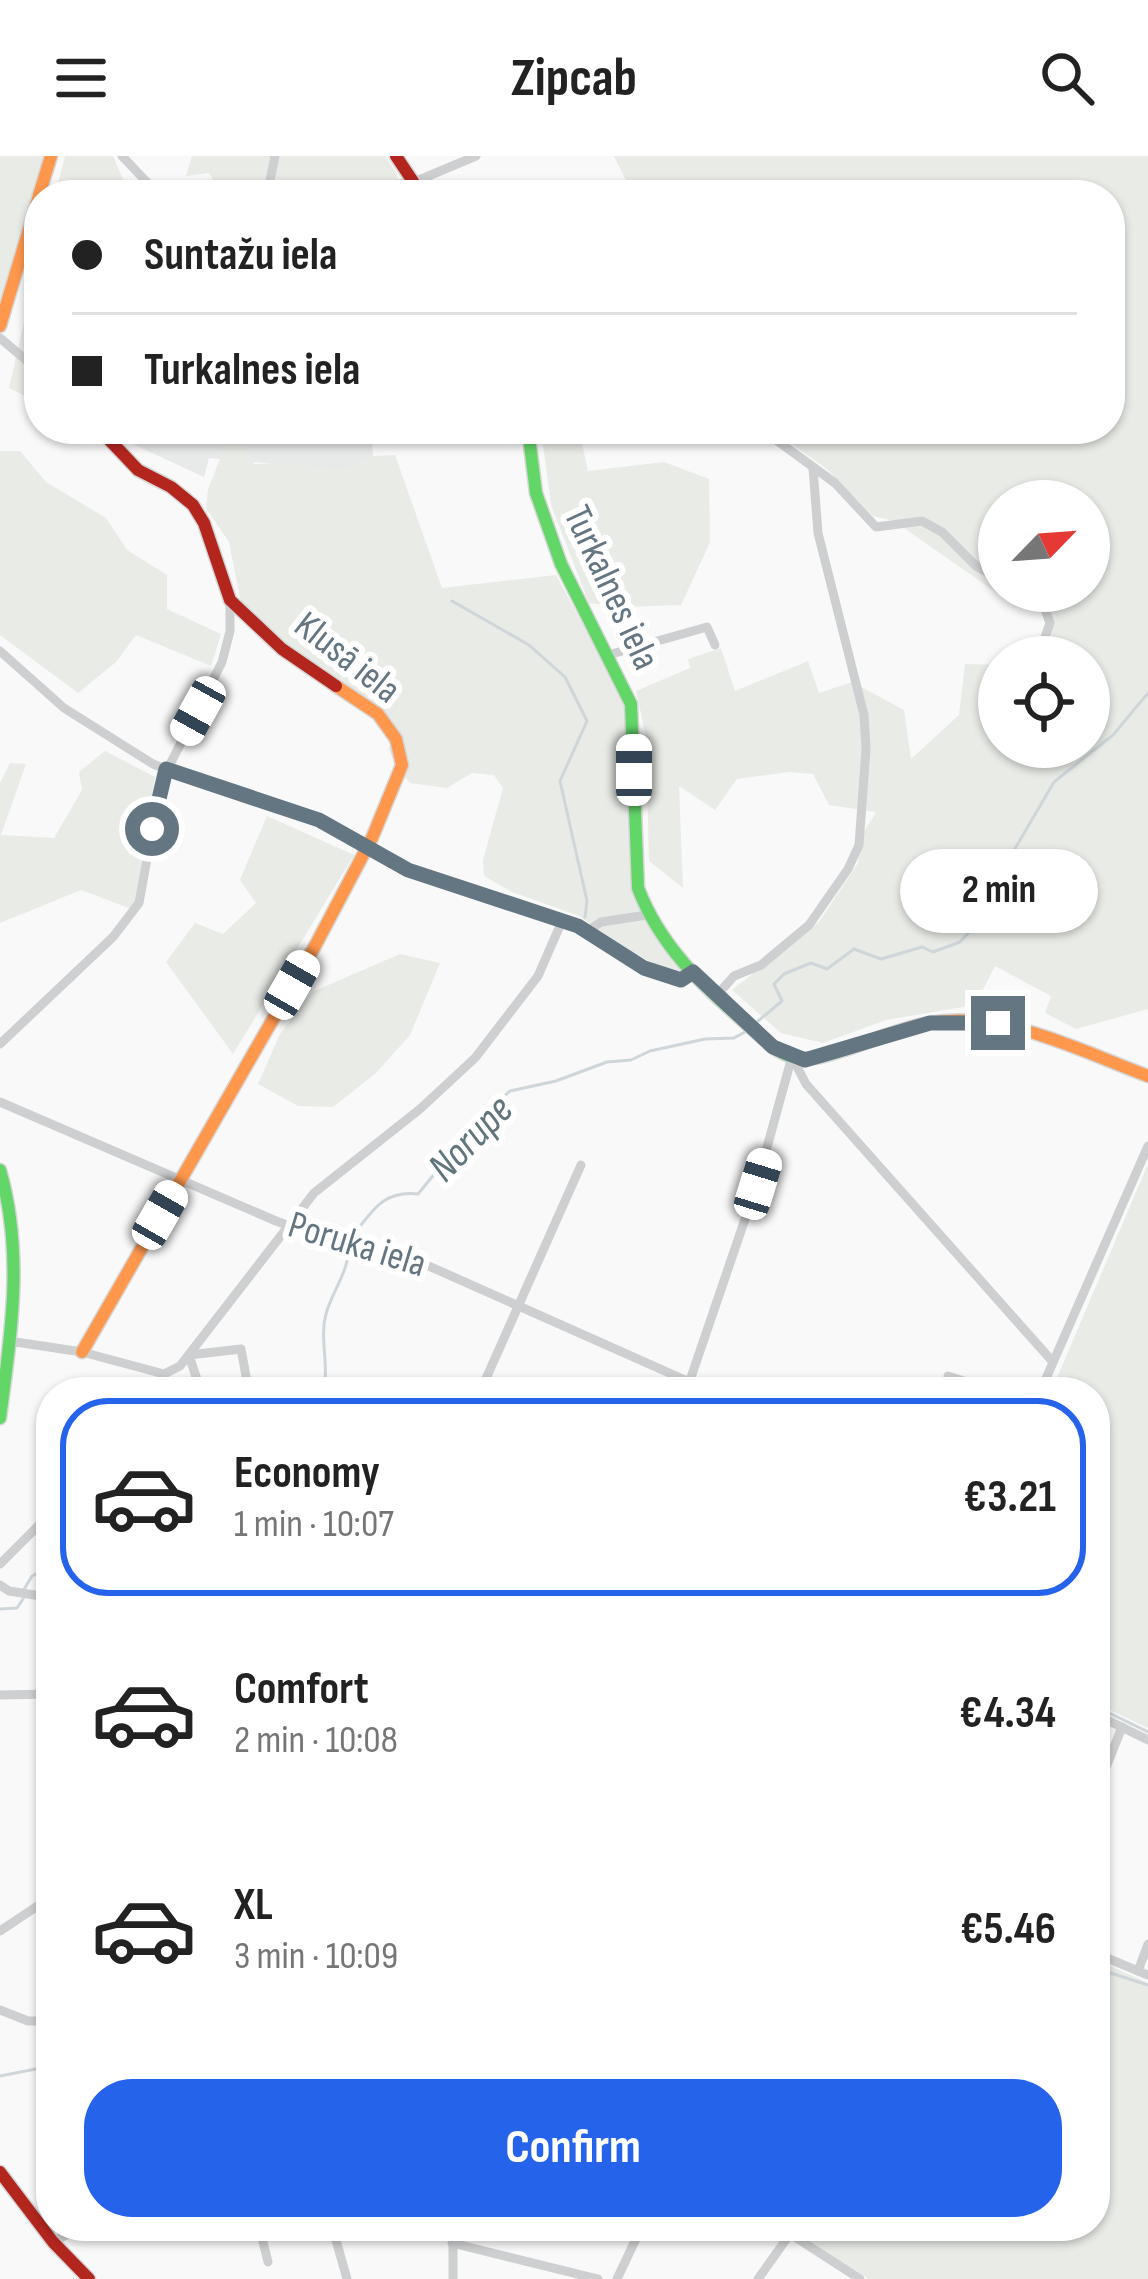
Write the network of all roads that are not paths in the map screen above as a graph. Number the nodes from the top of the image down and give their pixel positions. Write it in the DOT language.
graph roads {
  1 [pos="122,156"];
  2 [pos="476,156"];
  3 [pos="145,180"];
  4 [pos="434,180"];
  5 [pos="24,246"];
  6 [pos="0,326"];
  7 [pos="0,338"];
  8 [pos="24,358"];
  9 [pos="113,444"];
  10 [pos="530,444"];
  11 [pos="781,444"];
  12 [pos="813,468"];
  13 [pos="978,567"];
  14 [pos="230,600"];
  15 [pos="716,645"];
  16 [pos="0,651"];
  17 [pos="608,655"];
  18 [pos="166,769"];
  19 [pos="368,847"];
  20 [pos="647,915"];
  21 [pos="562,921"];
  22 [pos="588,931"];
  23 [pos="693,972"];
  24 [pos="717,995"];
  25 [pos="0,1044"];
  26 [pos="792,1057"];
  27 [pos="1148,1076"];
  28 [pos="0,1102"];
  29 [pos="1148,1145"];
  30 [pos="580,1165"];
  31 [pos="0,1170"];
  32 [pos="179,1181"];
  33 [pos="286,1224"];
  34 [pos="518,1304"];
  35 [pos="9,1341"];
  36 [pos="82,1352"];
  37 [pos="189,1355"];
  38 [pos="1053,1362"];
  39 [pos="164,1374"];
  40 [pos="948,1376"];
  41 [pos="162,1377"];
  42 [pos="196,1377"];
  43 [pos="246,1377"];
  44 [pos="486,1377"];
  45 [pos="668,1377"];
  46 [pos="691,1377"];
  47 [pos="951,1377"];
  48 [pos="1046,1377"];
  49 [pos="0,1418"];
  50 [pos="36,1528"];
  51 [pos="0,1564"];
  52 [pos="0,1585"];
  53 [pos="36,1596"];
  54 [pos="36,1694"];
  55 [pos="0,1695"];
  56 [pos="1110,1721"];
  57 [pos="1122,1727"];
  58 [pos="1148,1740"];
  59 [pos="1110,1757"];
  60 [pos="36,1907"];
  61 [pos="0,1931"];
  62 [pos="1148,1944"];
  63 [pos="1110,1959"];
  64 [pos="1143,1973"];
  65 [pos="0,2010"];
  66 [pos="36,2021"];
  67 [pos="0,2172"];
  68 [pos="36,2220"];
  69 [pos="263,2241"];
  70 [pos="336,2241"];
  71 [pos="635,2241"];
  72 [pos="785,2241"];
  73 [pos="801,2241"];
  74 [pos="53,2242"];
  75 [pos="452,2242"];
  76 [pos="268,2261"];
  77 [pos="89,2279"];
  78 [pos="347,2279"];
  79 [pos="453,2279"];
  80 [pos="598,2279"];
  81 [pos="617,2279"];
  82 [pos="758,2279"];
  83 [pos="860,2279"];
  1 -- 3 [label="street"];
  2 -- 4 [label="street"];
  5 -- 6 [label="main road"];
  7 -- 8 [label="street"];
  9 -- 14 [label="main road, Klusā iela"];
  10 -- 17 [label="main road, Turkalnes iela"];
  11 -- 12 [label="street"];
  12 -- 13 [label="street"];
  12 -- 24 [label="street"];
  14 -- 18 [label="street"];
  14 -- 19 [label="main road, Klusā iela"];
  15 -- 17 [label="street"];
  16 -- 18 [label="street"];
  17 -- 20 [label="main road, Turkalnes iela"];
  18 -- 19 [label="street"];
  18 -- 25 [label="street"];
  19 -- 21 [label="street"];
  19 -- 32 [label="main road, Klusā iela"];
  20 -- 22 [label="street"];
  20 -- 23 [label="main road, Turkalnes iela"];
  21 -- 22 [label="street"];
  21 -- 33 [label="street"];
  22 -- 23 [label="street"];
  23 -- 24 [label="main road, Turkalnes iela"];
  24 -- 26 [label="main road, Turkalnes iela"];
  26 -- 27 [label="main road"];
  26 -- 38 [label="street"];
  26 -- 46 [label="street"];
  28 -- 32 [label="street, Poruka iela"];
  29 -- 38 [label="street"];
  30 -- 34 [label="street"];
  31 -- 35 [label="main road"];
  32 -- 33 [label="street, Poruka iela"];
  32 -- 36 [label="main road, Klusā iela"];
  33 -- 34 [label="street, Poruka iela"];
  33 -- 37 [label="street"];
  34 -- 44 [label="street"];
  34 -- 45 [label="street, Poruka iela"];
  35 -- 36 [label="street"];
  35 -- 49 [label="main road"];
  36 -- 39 [label="street"];
  37 -- 39 [label="street"];
  37 -- 42 [label="street"];
  37 -- 43 [label="street"];
  38 -- 48 [label="street"];
  39 -- 41 [label="street"];
  40 -- 47 [label="street"];
  50 -- 51 [label="street"];
  52 -- 53 [label="street"];
  54 -- 55 [label="street"];
  56 -- 57 [label="street"];
  57 -- 58 [label="street"];
  57 -- 59 [label="street"];
  60 -- 61 [label="street"];
  62 -- 64 [label="street"];
  63 -- 64 [label="street"];
  65 -- 66 [label="street"];
  67 -- 68 [label="main road"];
  69 -- 76 [label="street"];
  70 -- 78 [label="street"];
  71 -- 81 [label="street"];
  72 -- 82 [label="street"];
  73 -- 83 [label="street"];
  74 -- 77 [label="main road"];
  75 -- 79 [label="street"];
  75 -- 80 [label="street"];
}
